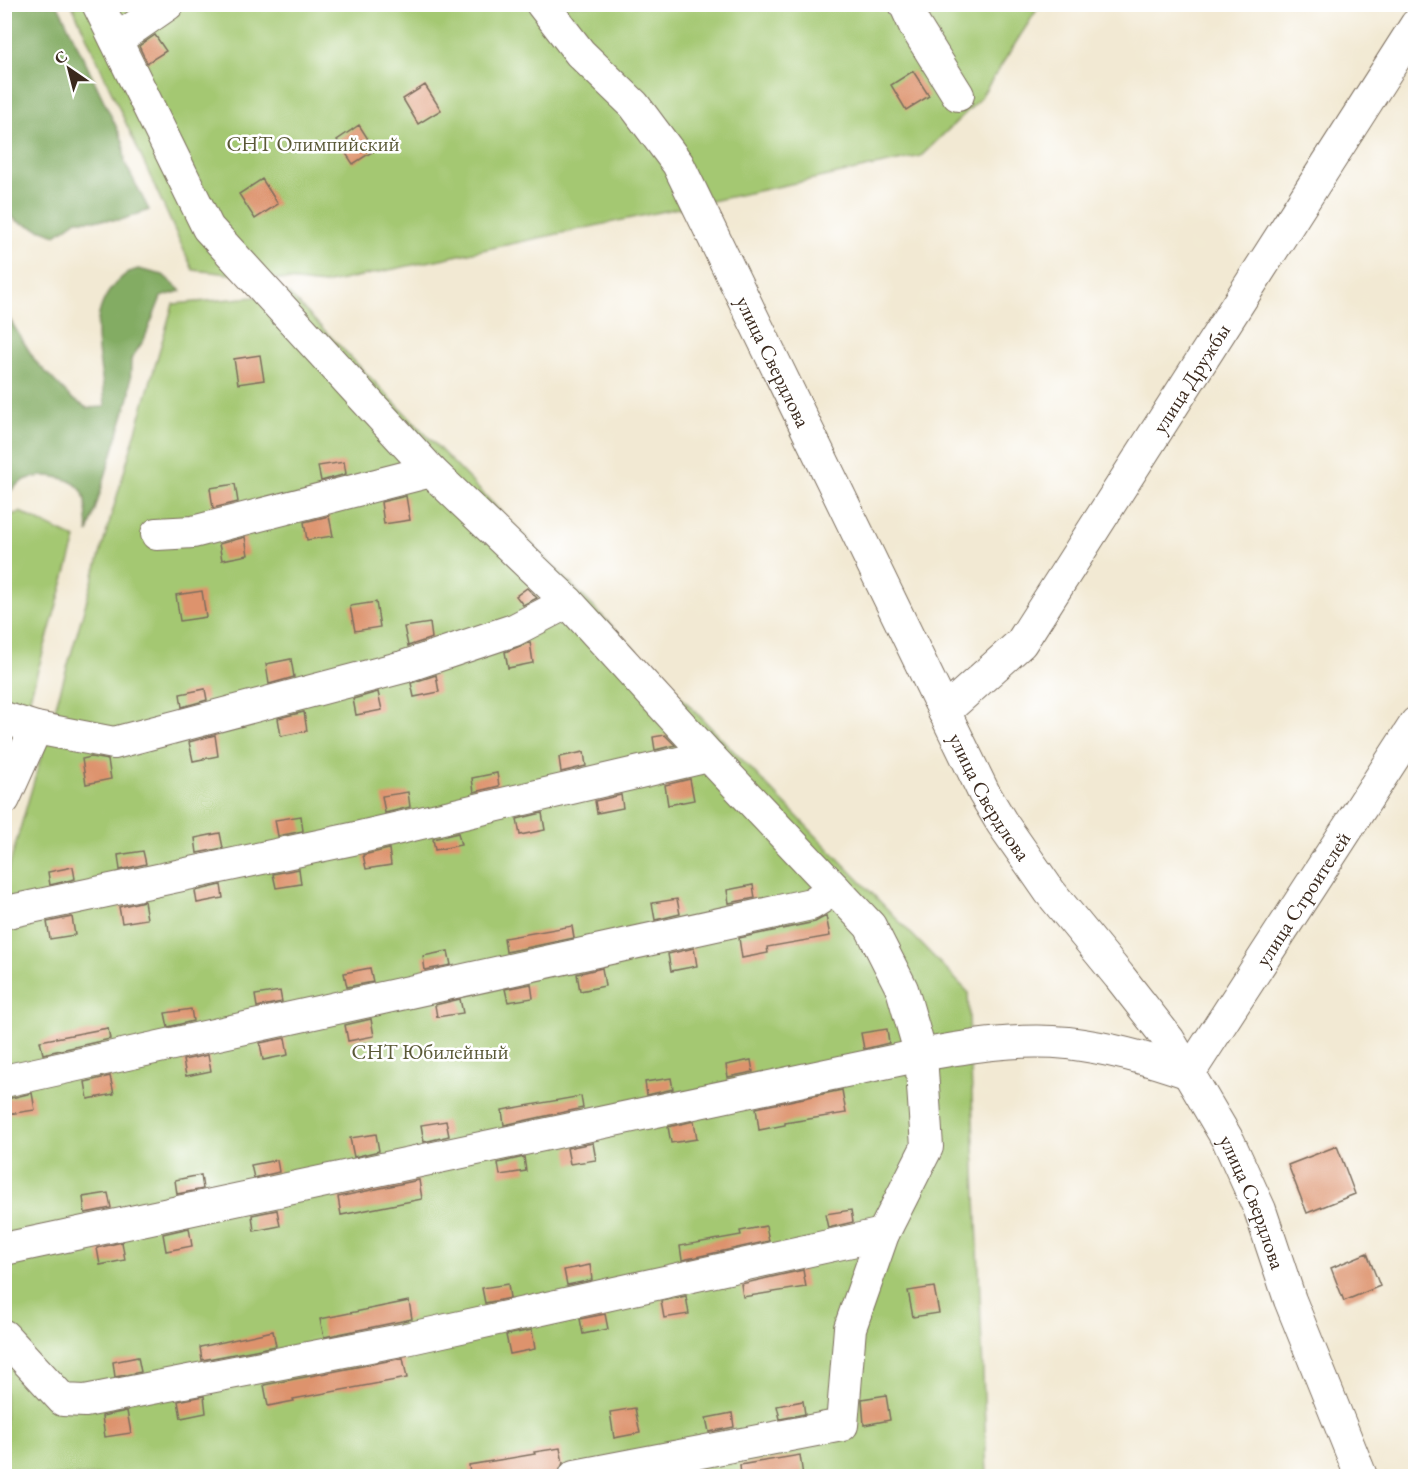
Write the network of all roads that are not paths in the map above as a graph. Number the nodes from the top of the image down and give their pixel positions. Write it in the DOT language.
graph roads {
  1 [pos="98,4"];
  2 [pos="168,4"];
  3 [pos="542,4"];
  4 [pos="905,4"];
  5 [pos="1416,25"];
  6 [pos="116,40"];
  7 [pos="958,95"];
  8 [pos="431,471"];
  9 [pos="157,534"];
  10 [pos="568,602"];
  11 [pos="944,712"];
  12 [pos="4,718"];
  13 [pos="1416,723"];
  14 [pos="36,728"];
  15 [pos="709,756"];
  16 [pos="4,799"];
  17 [pos="835,889"];
  18 [pos="7,912"];
  19 [pos="921,1055"];
  20 [pos="1189,1073"];
  21 [pos="4,1081"];
  22 [pos="883,1234"];
  23 [pos="4,1249"];
  24 [pos="4,1336"];
  25 [pos="575,1476"];
  26 [pos="1361,1476"];
  1 -- 6 [label="street"];
  2 -- 6 [label="street"];
  3 -- 11 [label="street, улица Свердлова"];
  4 -- 7 [label="street"];
  5 -- 11 [label="street, улица Дружбы"];
  6 -- 8 [label="street"];
  8 -- 9 [label="street"];
  8 -- 10 [label="street"];
  10 -- 14 [label="street"];
  10 -- 15 [label="street"];
  11 -- 20 [label="street, улица Свердлова"];
  12 -- 14 [label="street"];
  13 -- 20 [label="street, улица Строителей"];
  14 -- 16 [label="street"];
  15 -- 17 [label="street"];
  15 -- 18 [label="street"];
  17 -- 19 [label="street"];
  17 -- 21 [label="street"];
  19 -- 20 [label="street"];
  19 -- 22 [label="street"];
  19 -- 23 [label="street"];
  20 -- 26 [label="street, улица Свердлова"];
  22 -- 24 [label="street"];
  22 -- 25 [label="street"];
}
